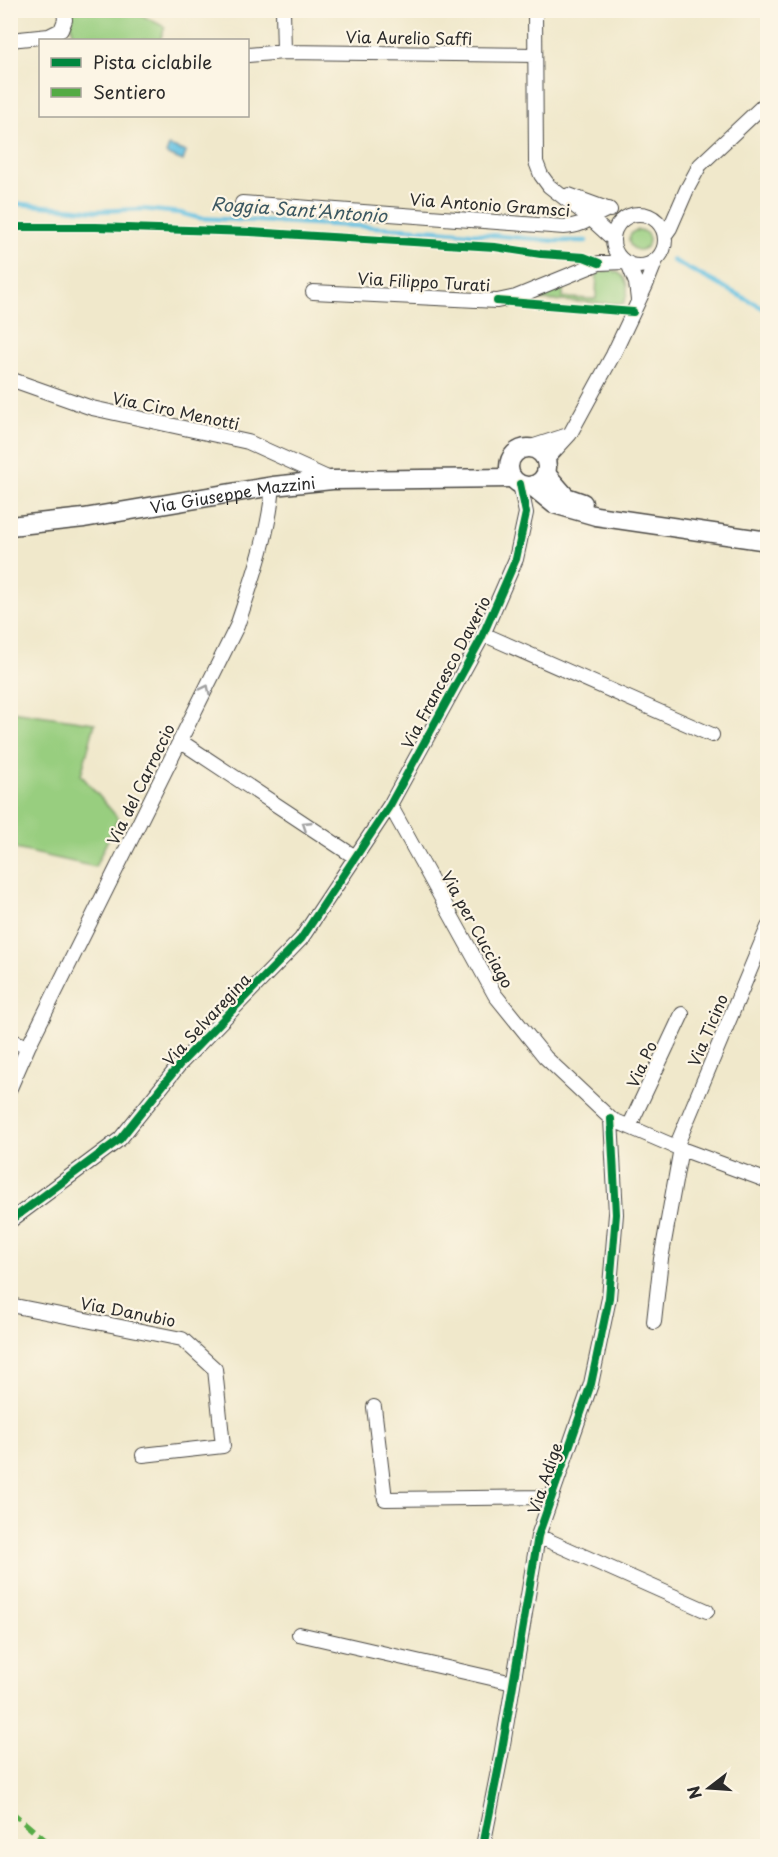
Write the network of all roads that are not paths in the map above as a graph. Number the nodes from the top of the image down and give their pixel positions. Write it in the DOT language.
graph roads {
  1 [pos="64,10"];
  2 [pos="283,10"];
  3 [pos="535,10"];
  4 [pos="10,40"];
  5 [pos="284,52"];
  6 [pos="249,55"];
  7 [pos="534,55"];
  8 [pos="768,101"];
  9 [pos="558,192"];
  10 [pos="242,203"];
  11 [pos="609,209"];
  12 [pos="676,212"];
  13 [pos="628,216"];
  14 [pos="591,218"];
  15 [pos="656,220"];
  16 [pos="664,235"];
  17 [pos="613,243"];
  18 [pos="656,260"];
  19 [pos="599,263"];
  20 [pos="626,263"];
  21 [pos="313,292"];
  22 [pos="638,300"];
  23 [pos="10,379"];
  24 [pos="570,435"];
  25 [pos="528,448"];
  26 [pos="510,459"];
  27 [pos="531,477"];
  28 [pos="456,478"];
  29 [pos="332,480"];
  30 [pos="273,486"];
  31 [pos="10,526"];
  32 [pos="768,541"];
  33 [pos="483,634"];
  34 [pos="712,735"];
  35 [pos="180,741"];
  36 [pos="390,805"];
  37 [pos="355,857"];
  38 [pos="768,927"];
  39 [pos="682,1014"];
  40 [pos="10,1040"];
  41 [pos="28,1047"];
  42 [pos="10,1088"];
  43 [pos="611,1119"];
  44 [pos="629,1127"];
  45 [pos="679,1147"];
  46 [pos="768,1181"];
  47 [pos="10,1221"];
  48 [pos="10,1305"];
  49 [pos="654,1323"];
  50 [pos="374,1407"];
  51 [pos="143,1455"];
  52 [pos="552,1497"];
  53 [pos="538,1536"];
  54 [pos="707,1611"];
  55 [pos="299,1634"];
  56 [pos="513,1683"];
  57 [pos="483,1846"];
  1 -- 4 [label="street"];
  2 -- 5 [label="street"];
  3 -- 7 [label="street"];
  5 -- 6 [label="street, Via Aurelio Saffi"];
  5 -- 7 [label="street, Via Aurelio Saffi"];
  7 -- 9 [label="street"];
  8 -- 12 [label="street"];
  9 -- 11 [label="street"];
  9 -- 14 [label="street"];
  10 -- 14 [label="street, Via Antonio Gramsci"];
  11 -- 13 [label="street"];
  11 -- 14 [label="street, Via Antonio Gramsci"];
  12 -- 15 [label="street"];
  12 -- 16 [label="street"];
  13 -- 15 [label="street"];
  13 -- 17 [label="street"];
  14 -- 17 [label="street"];
  15 -- 16 [label="street"];
  16 -- 18 [label="street"];
  17 -- 19 [label="street, Via Filippo Turati"];
  17 -- 20 [label="street"];
  18 -- 20 [label="street"];
  18 -- 22 [label="street"];
  19 -- 20 [label="street, Via Filippo Turati"];
  19 -- 21 [label="street, Via Filippo Turati"];
  20 -- 22 [label="street"];
  22 -- 24 [label="street"];
  23 -- 29 [label="street, Via Ciro Menotti"];
  24 -- 25 [label="street"];
  24 -- 27 [label="street"];
  25 -- 26 [label="main road, Via Giuseppe Mazzini"];
  25 -- 27 [label="main road"];
  26 -- 27 [label="main road"];
  26 -- 28 [label="main road, Via Giuseppe Mazzini"];
  27 -- 28 [label="main road, Via Giuseppe Mazzini"];
  27 -- 32 [label="main road"];
  27 -- 33 [label="street, Via Francesco Daverio"];
  28 -- 29 [label="main road, Via Giuseppe Mazzini"];
  29 -- 30 [label="main road, Via Giuseppe Mazzini"];
  30 -- 31 [label="main road, Via Giuseppe Mazzini"];
  35 -- 30 [label="street, Via del Carroccio, one-way"];
  33 -- 34 [label="street"];
  33 -- 36 [label="street, Via Francesco Daverio"];
  37 -- 35 [label="street, one-way"];
  35 -- 41 [label="street, Via del Carroccio"];
  36 -- 37 [label="street, Via Selvaregina"];
  36 -- 43 [label="street, Via per Cucciago"];
  37 -- 47 [label="street, Via Selvaregina"];
  38 -- 45 [label="street, Via Ticino"];
  39 -- 44 [label="street, Via Po"];
  40 -- 41 [label="street"];
  41 -- 42 [label="street, Via del Carroccio"];
  43 -- 44 [label="street, Via per Cucciago"];
  43 -- 52 [label="street, Via Adige"];
  44 -- 45 [label="street, Via per Cucciago"];
  45 -- 46 [label="street, Via per Cucciago"];
  45 -- 49 [label="street, Via Ticino"];
  48 -- 51 [label="street, Via Danubio"];
  50 -- 52 [label="street"];
  52 -- 53 [label="street, Via Adige"];
  53 -- 54 [label="street"];
  53 -- 56 [label="street, Via Adige"];
  55 -- 56 [label="street"];
  56 -- 57 [label="street, Via Adige"];
}
